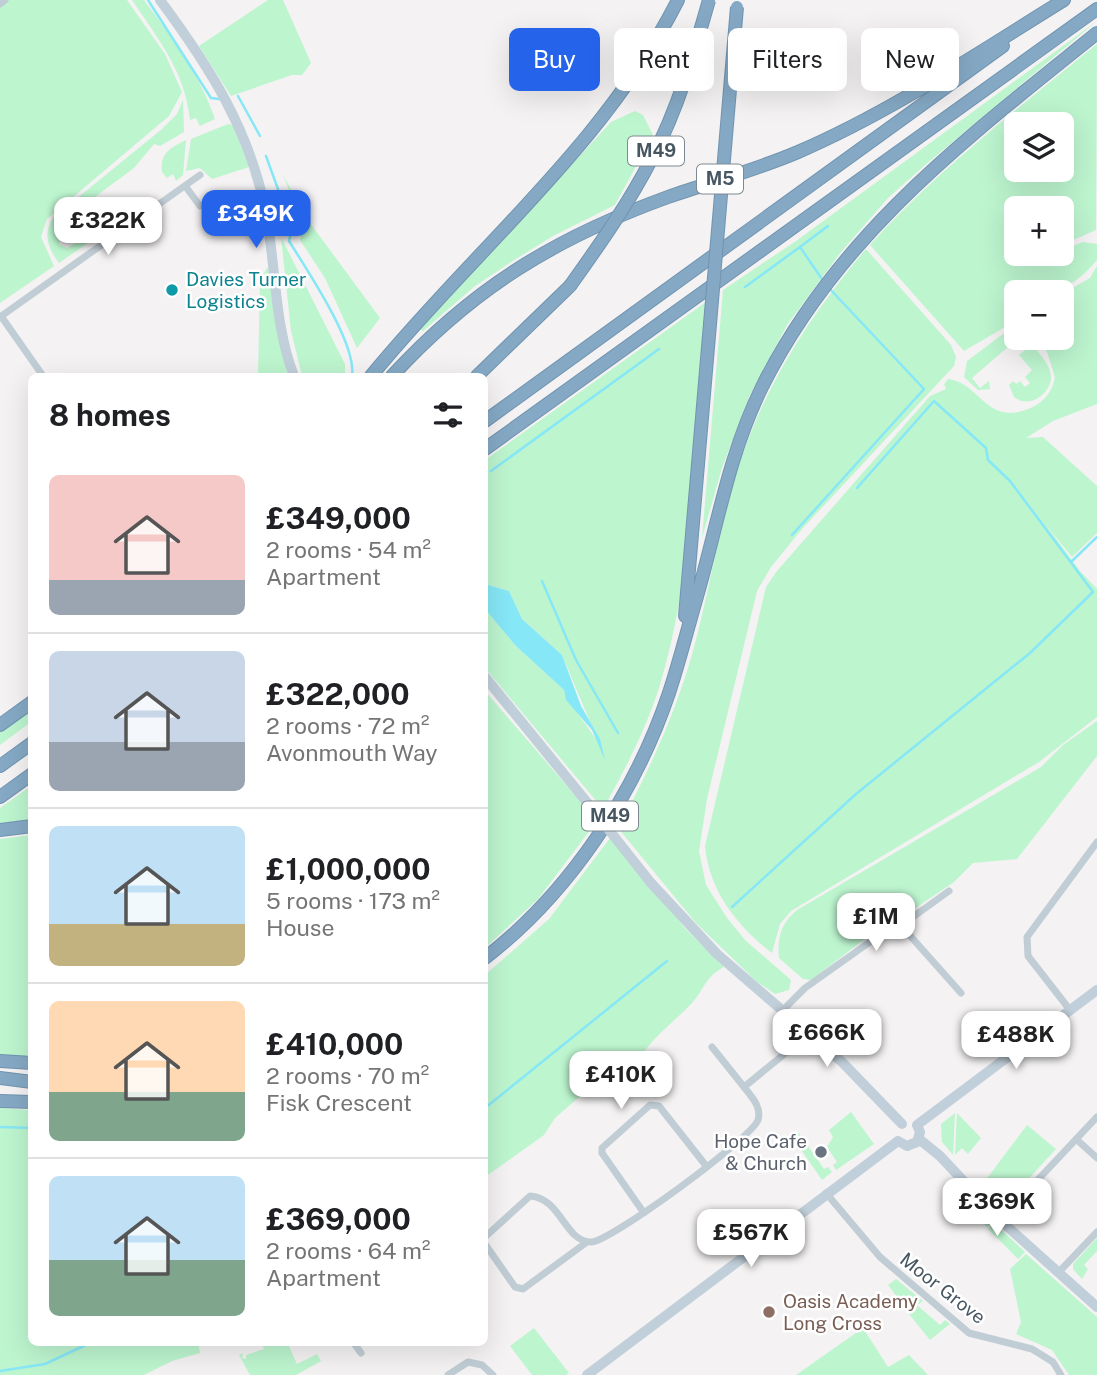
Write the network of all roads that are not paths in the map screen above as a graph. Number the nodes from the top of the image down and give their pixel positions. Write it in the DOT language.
graph roads {
  1 [pos="5,0"];
  2 [pos="160,0"];
  3 [pos="678,0"];
  4 [pos="709,0"];
  5 [pos="1065,0"];
  6 [pos="0,4"];
  7 [pos="737,4"];
  8 [pos="1097,9"];
  9 [pos="1097,33"];
  10 [pos="200,176"];
  11 [pos="186,187"];
  12 [pos="200,206"];
  13 [pos="0,316"];
  14 [pos="41,373"];
  15 [pos="292,373"];
  16 [pos="373,373"];
  17 [pos="394,373"];
  18 [pos="480,373"];
  19 [pos="488,419"];
  20 [pos="488,447"];
  21 [pos="682,641"];
  22 [pos="488,681"];
  23 [pos="28,705"];
  24 [pos="0,725"];
  25 [pos="28,746"];
  26 [pos="0,766"];
  27 [pos="28,777"];
  28 [pos="0,797"];
  29 [pos="28,826"];
  30 [pos="0,830"];
  31 [pos="1097,842"];
  32 [pos="949,891"];
  33 [pos="899,927"];
  34 [pos="488,956"];
  35 [pos="1097,990"];
  36 [pos="961,993"];
  37 [pos="1070,1010"];
  38 [pos="782,1012"];
  39 [pos="810,1033"];
  40 [pos="712,1047"];
  41 [pos="0,1061"];
  42 [pos="28,1063"];
  43 [pos="0,1077"];
  44 [pos="28,1081"];
  45 [pos="744,1087"];
  46 [pos="0,1101"];
  47 [pos="28,1102"];
  48 [pos="1097,1117"];
  49 [pos="902,1124"];
  50 [pos="917,1125"];
  51 [pos="919,1139"];
  52 [pos="1076,1139"];
  53 [pos="898,1141"];
  54 [pos="1097,1158"];
  55 [pos="708,1167"];
  56 [pos="826,1193"];
  57 [pos="643,1213"];
  58 [pos="1000,1220"];
  59 [pos="1097,1232"];
  60 [pos="488,1234"];
  61 [pos="587,1242"];
  62 [pos="488,1248"];
  63 [pos="1058,1273"];
  64 [pos="1097,1307"];
  65 [pos="356,1346"];
  66 [pos="361,1353"];
  67 [pos="448,1375"];
  68 [pos="493,1375"];
  69 [pos="587,1375"];
  70 [pos="1061,1375"];
  1 -- 6 [label="street"];
  2 -- 15 [label="street"];
  3 -- 16 [label="highway"];
  4 -- 18 [label="highway, M49, bridge"];
  5 -- 17 [label="highway, M5"];
  5 -- 19 [label="highway, M5"];
  7 -- 21 [label="highway, M49, bridge"];
  8 -- 20 [label="highway"];
  9 -- 21 [label="highway"];
  10 -- 11 [label="street"];
  11 -- 12 [label="street"];
  11 -- 13 [label="street"];
  13 -- 14 [label="street"];
  21 -- 34 [label="highway, M49"];
  22 -- 38 [label="street, bridge"];
  23 -- 24 [label="highway"];
  25 -- 26 [label="highway"];
  27 -- 28 [label="highway"];
  29 -- 30 [label="highway"];
  31 -- 37 [label="street"];
  32 -- 33 [label="street"];
  33 -- 36 [label="street"];
  33 -- 38 [label="street"];
  35 -- 37 [label="street"];
  37 -- 50 [label="street"];
  38 -- 39 [label="street"];
  39 -- 45 [label="street"];
  39 -- 49 [label="street"];
  40 -- 45 [label="street"];
  41 -- 42 [label="highway"];
  43 -- 44 [label="highway"];
  45 -- 55 [label="street"];
  46 -- 47 [label="highway"];
  48 -- 52 [label="street"];
  49 -- 50 [label="street"];
  49 -- 53 [label="street"];
  50 -- 51 [label="street"];
  51 -- 53 [label="street"];
  51 -- 58 [label="street"];
  52 -- 54 [label="street"];
  52 -- 58 [label="street"];
  53 -- 56 [label="street"];
  55 -- 57 [label="street"];
  55 -- 57 [label="street"];
  56 -- 69 [label="street"];
  56 -- 70 [label="street, Moor Grove"];
  57 -- 61 [label="street"];
  58 -- 63 [label="street"];
  59 -- 63 [label="street"];
  60 -- 61 [label="street"];
  61 -- 62 [label="street"];
  63 -- 64 [label="street"];
  65 -- 66 [label="street"];
  67 -- 68 [label="street"];
}
